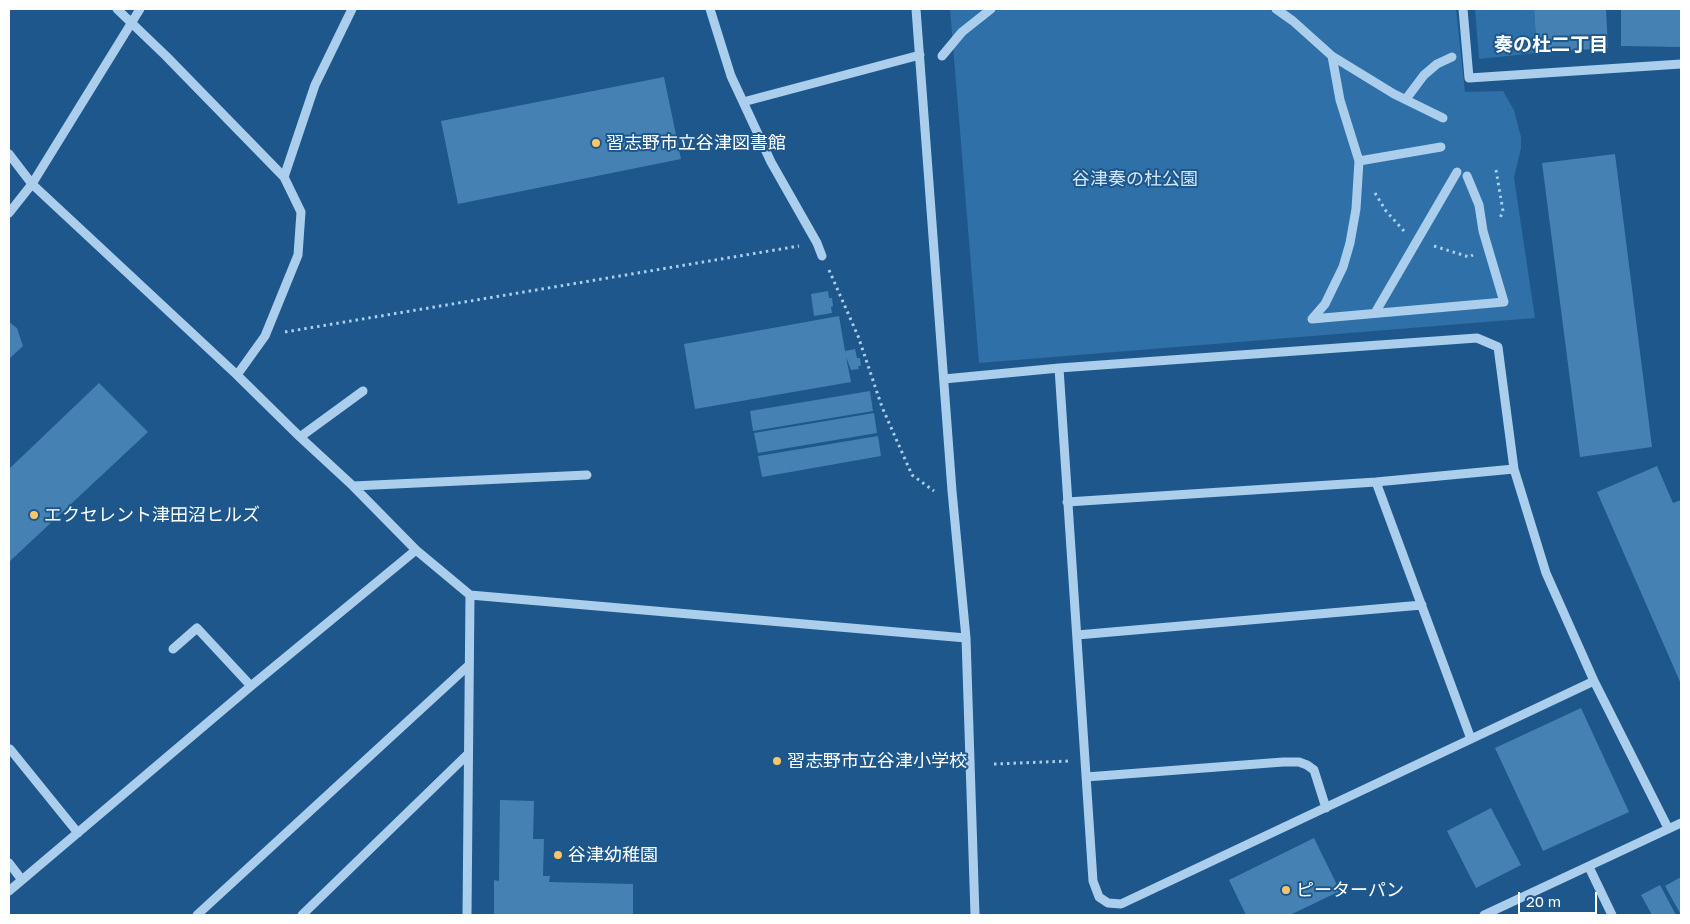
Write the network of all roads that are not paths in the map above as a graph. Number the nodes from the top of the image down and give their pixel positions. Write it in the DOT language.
graph roads {
  1 [pos="117,9"];
  2 [pos="140,9"];
  3 [pos="352,9"];
  4 [pos="710,9"];
  5 [pos="916,9"];
  6 [pos="991,9"];
  7 [pos="1276,9"];
  8 [pos="1463,9"];
  9 [pos="131,22"];
  10 [pos="920,55"];
  11 [pos="942,56"];
  12 [pos="1332,56"];
  13 [pos="1452,57"];
  14 [pos="1681,64"];
  15 [pos="1406,99"];
  16 [pos="743,102"];
  17 [pos="1443,118"];
  18 [pos="1441,147"];
  19 [pos="9,154"];
  20 [pos="1358,161"];
  21 [pos="1457,172"];
  22 [pos="1467,176"];
  23 [pos="284,177"];
  24 [pos="32,184"];
  25 [pos="9,213"];
  26 [pos="822,256"];
  27 [pos="1375,313"];
  28 [pos="1058,368"];
  29 [pos="237,375"];
  30 [pos="944,378"];
  31 [pos="363,391"];
  32 [pos="300,437"];
  33 [pos="1514,469"];
  34 [pos="587,475"];
  35 [pos="1376,482"];
  36 [pos="353,486"];
  37 [pos="1068,502"];
  38 [pos="416,550"];
  39 [pos="470,595"];
  40 [pos="1422,605"];
  41 [pos="1077,636"];
  42 [pos="966,638"];
  43 [pos="173,650"];
  44 [pos="469,665"];
  45 [pos="1594,681"];
  46 [pos="250,686"];
  47 [pos="1471,739"];
  48 [pos="10,749"];
  49 [pos="468,754"];
  50 [pos="1086,778"];
  51 [pos="1326,808"];
  52 [pos="1681,823"];
  53 [pos="1668,828"];
  54 [pos="78,833"];
  55 [pos="9,863"];
  56 [pos="1589,867"];
  57 [pos="22,880"];
  58 [pos="9,891"];
  59 [pos="197,915"];
  60 [pos="302,915"];
  61 [pos="467,915"];
  62 [pos="975,915"];
  63 [pos="1484,915"];
  64 [pos="1612,915"];
  1 -- 9 [label="street"];
  2 -- 9 [label="street"];
  3 -- 23 [label="street"];
  4 -- 16 [label="street"];
  5 -- 10 [label="street"];
  6 -- 11 [label="street"];
  7 -- 12 [label="street"];
  8 -- 14 [label="street"];
  9 -- 23 [label="street"];
  9 -- 24 [label="street"];
  10 -- 16 [label="street"];
  10 -- 30 [label="street"];
  12 -- 15 [label="street"];
  12 -- 20 [label="street"];
  13 -- 15 [label="street"];
  15 -- 17 [label="street"];
  16 -- 26 [label="street"];
  18 -- 20 [label="street"];
  19 -- 24 [label="street"];
  20 -- 27 [label="street"];
  21 -- 27 [label="street"];
  22 -- 27 [label="street"];
  23 -- 29 [label="street"];
  24 -- 25 [label="street"];
  24 -- 29 [label="street"];
  28 -- 30 [label="street"];
  28 -- 33 [label="street"];
  28 -- 37 [label="street"];
  29 -- 32 [label="street"];
  30 -- 42 [label="street"];
  31 -- 32 [label="street"];
  32 -- 36 [label="street"];
  33 -- 35 [label="street"];
  33 -- 45 [label="street"];
  34 -- 36 [label="street"];
  35 -- 37 [label="street"];
  35 -- 40 [label="street"];
  36 -- 38 [label="street"];
  37 -- 41 [label="street"];
  38 -- 39 [label="street"];
  38 -- 46 [label="street"];
  39 -- 42 [label="street"];
  39 -- 44 [label="street"];
  40 -- 41 [label="street"];
  40 -- 47 [label="street"];
  41 -- 50 [label="street"];
  42 -- 62 [label="street"];
  43 -- 46 [label="street"];
  44 -- 49 [label="street"];
  44 -- 59 [label="street"];
  45 -- 47 [label="street"];
  45 -- 53 [label="street"];
  46 -- 54 [label="street"];
  47 -- 51 [label="street"];
  48 -- 54 [label="street"];
  49 -- 60 [label="street"];
  49 -- 61 [label="street"];
  50 -- 51 [label="street"];
  50 -- 51 [label="street"];
  52 -- 53 [label="street"];
  53 -- 56 [label="street"];
  54 -- 57 [label="street"];
  55 -- 57 [label="street"];
  56 -- 63 [label="street"];
  56 -- 64 [label="street"];
  57 -- 58 [label="street"];
}
